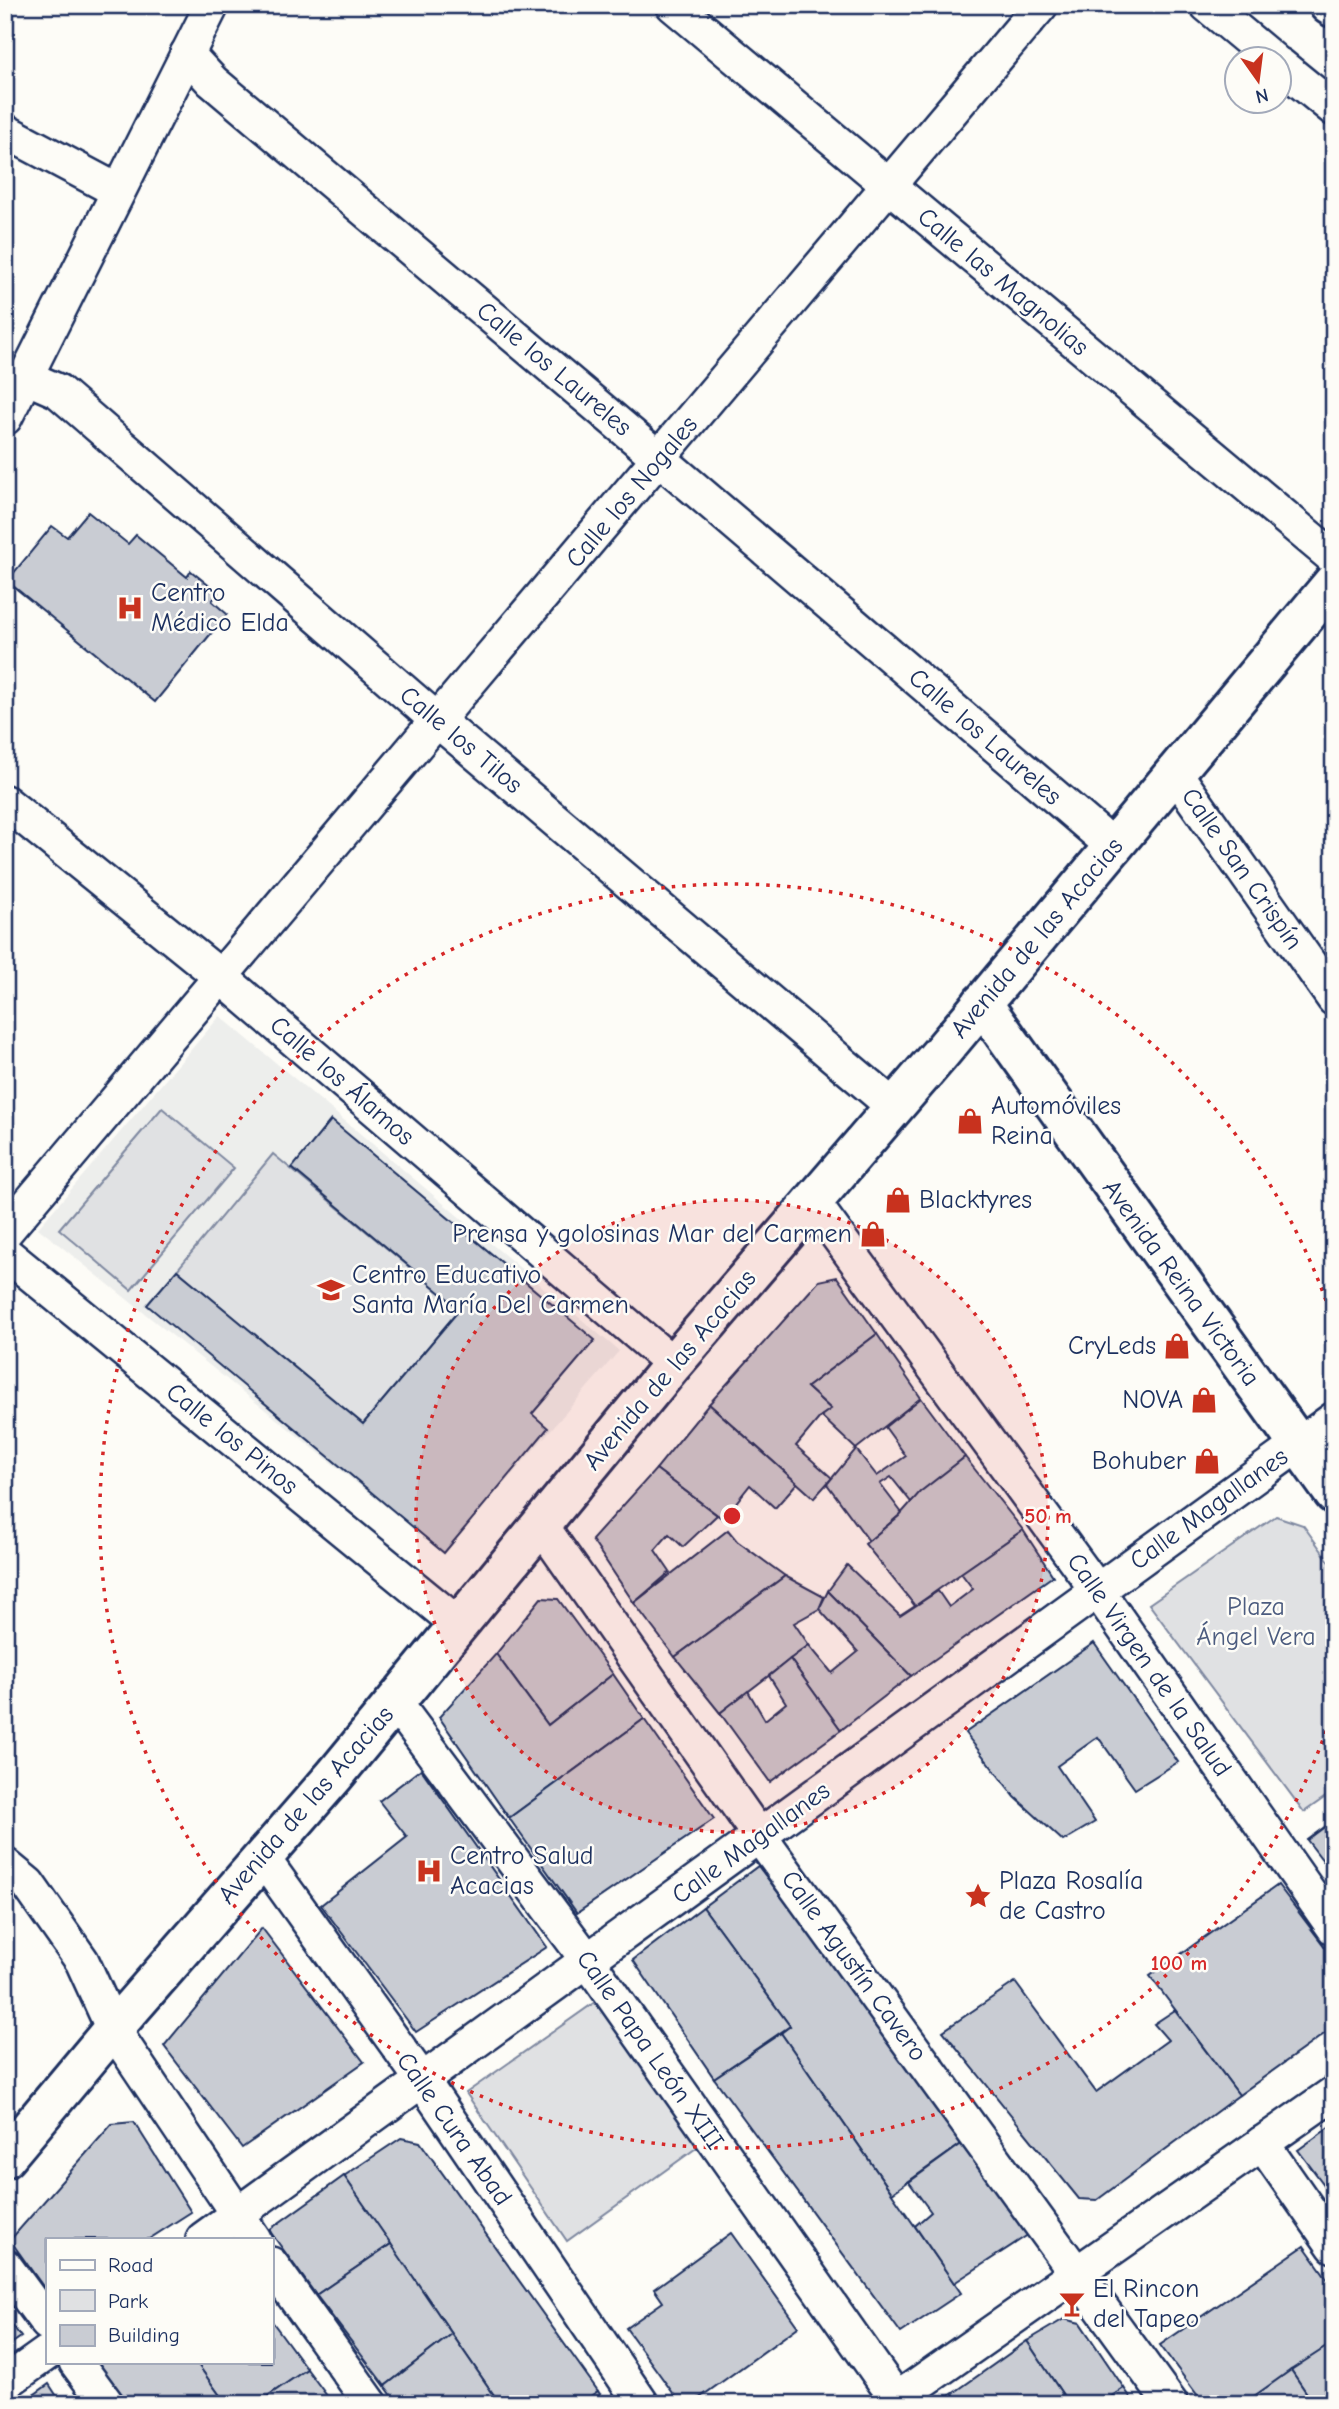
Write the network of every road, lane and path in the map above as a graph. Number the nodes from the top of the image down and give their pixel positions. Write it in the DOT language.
graph roads {
  1 [pos="212,5"];
  2 [pos="673,5"];
  3 [pos="1041,5"];
  4 [pos="1207,5"];
  5 [pos="1329,5"];
  6 [pos="1334,9"];
  7 [pos="1256,46"];
  8 [pos="187,54"];
  9 [pos="1294,77"];
  10 [pos="1334,110"];
  11 [pos="5,131"];
  12 [pos="891,187"];
  13 [pos="118,191"];
  14 [pos="26,377"];
  15 [pos="5,418"];
  16 [pos="660,459"];
  17 [pos="1334,558"];
  18 [pos="1334,582"];
  19 [pos="438,722"];
  20 [pos="1175,773"];
  21 [pos="5,802"];
  22 [pos="1114,847"];
  23 [pos="221,977"];
  24 [pos="1334,999"];
  25 [pos="982,1003"];
  26 [pos="894,1107"];
  27 [pos="812,1201"];
  28 [pos="5,1232"];
  29 [pos="5,1253"];
  30 [pos="674,1364"];
  31 [pos="1334,1419"];
  32 [pos="1297,1445"];
  33 [pos="1334,1494"];
  34 [pos="541,1525"];
  35 [pos="1097,1590"];
  36 [pos="458,1624"];
  37 [pos="394,1701"];
  38 [pos="760,1836"];
  39 [pos="262,1857"];
  40 [pos="5,1865"];
  41 [pos="1334,1928"];
  42 [pos="588,1961"];
  43 [pos="113,2029"];
  44 [pos="422,2080"];
  45 [pos="1334,2093"];
  46 [pos="1262,2143"];
  47 [pos="5,2158"];
  48 [pos="245,2227"];
  49 [pos="206,2238"];
  50 [pos="1334,2245"];
  51 [pos="5,2266"];
  52 [pos="273,2267"];
  53 [pos="1077,2273"];
  54 [pos="46,2322"];
  55 [pos="46,2354"];
  56 [pos="77,2364"];
  57 [pos="5,2383"];
  58 [pos="896,2402"];
  59 [pos="107,2404"];
  60 [pos="371,2404"];
  61 [pos="642,2404"];
  62 [pos="1171,2404"];
  1 -- 8 [label="street"];
  2 -- 12 [label="street, Calle las Magnolias"];
  3 -- 12 [label="street, Calle los Nogales"];
  4 -- 7 [label="street"];
  5 -- 6 [label="street"];
  8 -- 13 [label="street"];
  8 -- 16 [label="street, Calle los Laureles"];
  9 -- 10 [label="street"];
  11 -- 13 [label="street"];
  12 -- 16 [label="street, Calle los Nogales"];
  12 -- 17 [label="street, Calle las Magnolias"];
  13 -- 14 [label="street"];
  14 -- 15 [label="street"];
  14 -- 19 [label="street, Calle los Tilos"];
  16 -- 19 [label="street, Calle los Nogales"];
  16 -- 22 [label="street, Calle los Laureles"];
  18 -- 20 [label="street, Avenida de las Acacias"];
  19 -- 23 [label="street, Calle los Nogales"];
  19 -- 26 [label="street, Calle los Tilos"];
  20 -- 22 [label="street, Avenida de las Acacias"];
  20 -- 24 [label="street, Calle San Crispín"];
  21 -- 23 [label="street, Calle los Álamos"];
  22 -- 25 [label="street, Avenida de las Acacias"];
  23 -- 28 [label="street, Calle los Nogales"];
  23 -- 30 [label="street, Calle los Álamos"];
  25 -- 26 [label="street, Avenida de las Acacias"];
  25 -- 32 [label="street, Avenida Reina Victoria"];
  26 -- 27 [label="street, Avenida de las Acacias"];
  27 -- 30 [label="street, Avenida de las Acacias"];
  27 -- 35 [label="street, Calle Virgen de la Salud"];
  29 -- 36 [label="street, Calle los Pinos"];
  30 -- 34 [label="street, Avenida de las Acacias"];
  31 -- 32 [label="street, Calle Magallanes"];
  32 -- 33 [label="street, Avenida Reina Victoria"];
  32 -- 35 [label="street, Calle Magallanes"];
  34 -- 36 [label="street, Avenida de las Acacias"];
  34 -- 38 [label="street, Calle Agustín Cavero"];
  35 -- 38 [label="street, Calle Magallanes"];
  35 -- 41 [label="street, Calle Virgen de la Salud"];
  36 -- 37 [label="street, Avenida de las Acacias"];
  37 -- 39 [label="street, Avenida de las Acacias"];
  37 -- 42 [label="street, Calle Papa León XIII"];
  38 -- 42 [label="street, Calle Magallanes"];
  38 -- 53 [label="street, Calle Agustín Cavero"];
  39 -- 43 [label="street, Avenida de las Acacias"];
  39 -- 44 [label="street, Calle Cura Abad"];
  40 -- 43 [label="street"];
  42 -- 44 [label="street, Calle Magallanes"];
  42 -- 58 [label="street, Calle Papa León XIII"];
  43 -- 47 [label="street, Avenida de las Acacias"];
  43 -- 48 [label="street"];
  44 -- 48 [label="street, Calle Magallanes"];
  44 -- 61 [label="street, Calle Cura Abad"];
  45 -- 46 [label="street"];
  46 -- 50 [label="street"];
  46 -- 53 [label="street"];
  48 -- 49 [label="street, Calle Magallanes"];
  51 -- 54 [label="street"];
  52 -- 60 [label="street"];
  53 -- 58 [label="street"];
  53 -- 62 [label="street, Calle Agustín Cavero"];
  55 -- 57 [label="street"];
  56 -- 59 [label="street"];
}
